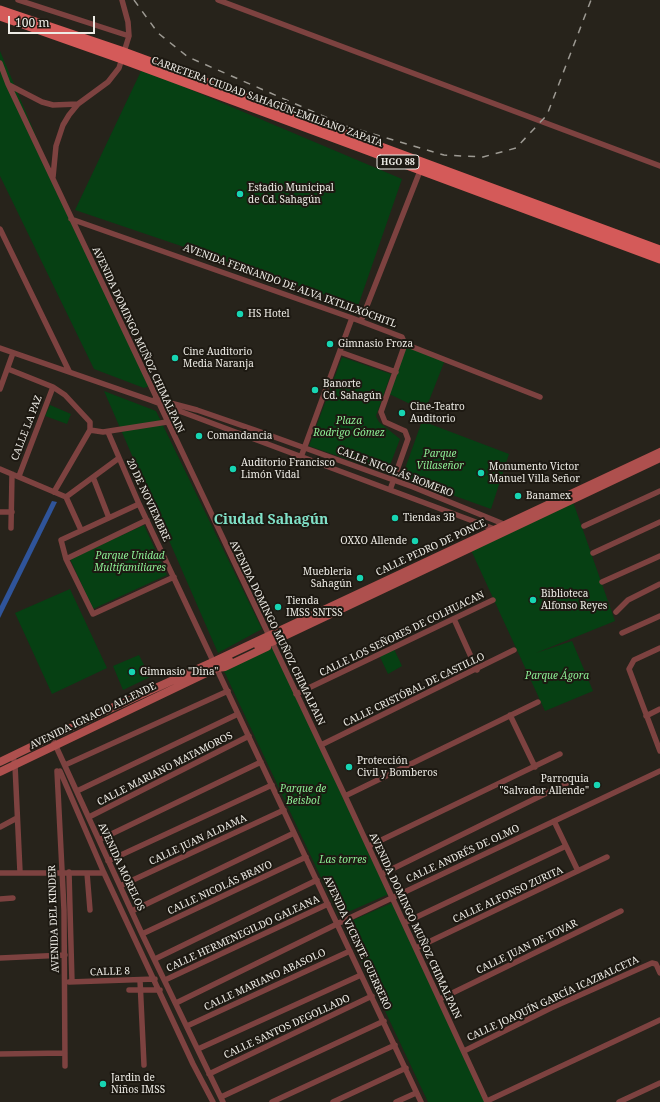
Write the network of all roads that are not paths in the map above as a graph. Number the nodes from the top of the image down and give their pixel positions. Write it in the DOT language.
graph roads {
  1 [pos="18,0"];
  2 [pos="122,0"];
  3 [pos="218,0"];
  4 [pos="0,10"];
  5 [pos="0,16"];
  6 [pos="128,36"];
  7 [pos="120,55"];
  8 [pos="0,63"];
  9 [pos="8,84"];
  10 [pos="78,104"];
  11 [pos="406,161"];
  12 [pos="660,166"];
  13 [pos="420,170"];
  14 [pos="52,177"];
  15 [pos="456,179"];
  16 [pos="72,219"];
  17 [pos="0,229"];
  18 [pos="660,250"];
  19 [pos="660,259"];
  20 [pos="352,318"];
  21 [pos="361,321"];
  22 [pos="405,344"];
  23 [pos="0,348"];
  24 [pos="340,352"];
  25 [pos="13,353"];
  26 [pos="8,368"];
  27 [pos="68,371"];
  28 [pos="396,372"];
  29 [pos="53,387"];
  30 [pos="0,389"];
  31 [pos="540,397"];
  32 [pos="155,401"];
  33 [pos="197,410"];
  34 [pos="194,417"];
  35 [pos="167,422"];
  36 [pos="91,429"];
  37 [pos="108,432"];
  38 [pos="305,448"];
  39 [pos="659,454"];
  40 [pos="302,457"];
  41 [pos="119,458"];
  42 [pos="0,469"];
  43 [pos="362,469"];
  44 [pos="12,474"];
  45 [pos="19,476"];
  46 [pos="93,477"];
  47 [pos="358,478"];
  48 [pos="393,480"];
  49 [pos="390,490"];
  50 [pos="660,491"];
  51 [pos="60,494"];
  52 [pos="139,504"];
  53 [pos="0,512"];
  54 [pos="12,512"];
  55 [pos="109,518"];
  56 [pos="147,520"];
  57 [pos="660,522"];
  58 [pos="584,526"];
  59 [pos="11,528"];
  60 [pos="494,529"];
  61 [pos="503,529"];
  62 [pos="81,530"];
  63 [pos="594,553"];
  64 [pos="660,556"];
  65 [pos="66,559"];
  66 [pos="174,577"];
  67 [pos="602,582"];
  68 [pos="660,584"];
  69 [pos="493,600"];
  70 [pos="616,612"];
  71 [pos="660,616"];
  72 [pos="454,620"];
  73 [pos="622,633"];
  74 [pos="270,639"];
  75 [pos="660,648"];
  76 [pos="514,650"];
  77 [pos="215,665"];
  78 [pos="477,670"];
  79 [pos="228,691"];
  80 [pos="296,694"];
  81 [pos="538,702"];
  82 [pos="660,709"];
  83 [pos="238,714"];
  84 [pos="510,715"];
  85 [pos="646,716"];
  86 [pos="249,736"];
  87 [pos="54,741"];
  88 [pos="321,746"];
  89 [pos="660,751"];
  90 [pos="560,754"];
  91 [pos="12,756"];
  92 [pos="0,762"];
  93 [pos="261,762"];
  94 [pos="15,765"];
  95 [pos="65,765"];
  96 [pos="535,767"];
  97 [pos="58,771"];
  98 [pos="660,771"];
  99 [pos="0,772"];
  100 [pos="571,781"];
  101 [pos="272,785"];
  102 [pos="77,791"];
  103 [pos="345,796"];
  104 [pos="284,810"];
  105 [pos="89,817"];
  106 [pos="17,818"];
  107 [pos="554,821"];
  108 [pos="0,827"];
  109 [pos="294,833"];
  110 [pos="99,840"];
  111 [pos="369,846"];
  112 [pos="566,846"];
  113 [pos="306,857"];
  114 [pos="607,857"];
  115 [pos="108,861"];
  116 [pos="578,871"];
  117 [pos="20,872"];
  118 [pos="61,872"];
  119 [pos="69,872"];
  120 [pos="0,873"];
  121 [pos="87,873"];
  122 [pos="104,873"];
  123 [pos="382,874"];
  124 [pos="317,880"];
  125 [pos="120,886"];
  126 [pos="13,898"];
  127 [pos="392,898"];
  128 [pos="0,899"];
  129 [pos="328,904"];
  130 [pos="90,910"];
  131 [pos="132,911"];
  132 [pos="621,911"];
  133 [pos="404,923"];
  134 [pos="337,924"];
  135 [pos="142,934"];
  136 [pos="416,948"];
  137 [pos="350,951"];
  138 [pos="65,955"];
  139 [pos="0,958"];
  140 [pos="155,959"];
  141 [pos="660,973"];
  142 [pos="362,975"];
  143 [pos="155,979"];
  144 [pos="140,980"];
  145 [pos="165,980"];
  146 [pos="65,982"];
  147 [pos="72,982"];
  148 [pos="129,990"];
  149 [pos="160,990"];
  150 [pos="140,991"];
  151 [pos="372,996"];
  152 [pos="440,999"];
  153 [pos="176,1003"];
  154 [pos="660,1020"];
  155 [pos="384,1021"];
  156 [pos="187,1026"];
  157 [pos="395,1045"];
  158 [pos="198,1049"];
  159 [pos="464,1051"];
  160 [pos="65,1053"];
  161 [pos="0,1054"];
  162 [pos="144,1065"];
  163 [pos="65,1066"];
  164 [pos="406,1068"];
  165 [pos="209,1074"];
  166 [pos="660,1083"];
  167 [pos="416,1093"];
  168 [pos="222,1100"];
  169 [pos="213,1102"];
  170 [pos="272,1102"];
  171 [pos="333,1102"];
  172 [pos="396,1102"];
  173 [pos="421,1102"];
  174 [pos="487,1102"];
  175 [pos="619,1102"];
  1 -- 6 [label="street"];
  2 -- 6 [label="street"];
  3 -- 12 [label="street"];
  4 -- 7 [label="main road, CARRETERA CIUDAD SAHAGÚN-EMILIANO ZAPATA / HGO 88"];
  5 -- 7 [label="main road, CARRETERA CIUDAD SAHAGÚN-EMILIANO ZAPATA / HGO 88"];
  6 -- 10 [label="street"];
  7 -- 11 [label="main road, CARRETERA CIUDAD SAHAGÚN-EMILIANO ZAPATA / HGO 88"];
  8 -- 9 [label="street, AVENIDA DOMINGO MUÑOZ CHIMALPAIN"];
  9 -- 10 [label="street"];
  9 -- 14 [label="street, AVENIDA DOMINGO MUÑOZ CHIMALPAIN"];
  10 -- 14 [label="street"];
  11 -- 13 [label="main road, CARRETERA CIUDAD SAHAGÚN-EMILIANO ZAPATA / HGO 88"];
  11 -- 15 [label="main road, CARRETERA CIUDAD SAHAGÚN-EMILIANO ZAPATA / HGO 88"];
  13 -- 15 [label="main road, CARRETERA CIUDAD SAHAGÚN-EMILIANO ZAPATA / HGO 88"];
  13 -- 21 [label="street"];
  14 -- 16 [label="street, AVENIDA DOMINGO MUÑOZ CHIMALPAIN"];
  15 -- 18 [label="main road, CARRETERA CIUDAD SAHAGÚN-EMILIANO ZAPATA / HGO 88"];
  15 -- 19 [label="main road, CARRETERA CIUDAD SAHAGÚN-EMILIANO ZAPATA / HGO 88"];
  16 -- 20 [label="street, AVENIDA FERNANDO DE ALVA IXTLILXÓCHITL"];
  16 -- 32 [label="street, AVENIDA DOMINGO MUÑOZ CHIMALPAIN"];
  17 -- 27 [label="street"];
  20 -- 21 [label="street, AVENIDA FERNANDO DE ALVA IXTLILXÓCHITL"];
  20 -- 24 [label="street"];
  21 -- 22 [label="street, AVENIDA FERNANDO DE ALVA IXTLILXÓCHITL"];
  22 -- 28 [label="street"];
  22 -- 31 [label="street, AVENIDA FERNANDO DE ALVA IXTLILXÓCHITL"];
  23 -- 25 [label="street"];
  24 -- 28 [label="street"];
  24 -- 38 [label="street"];
  25 -- 26 [label="street"];
  25 -- 27 [label="street"];
  26 -- 29 [label="street"];
  26 -- 30 [label="street"];
  27 -- 32 [label="street"];
  28 -- 48 [label="street"];
  29 -- 36 [label="street"];
  29 -- 45 [label="street, CALLE LA PAZ"];
  32 -- 33 [label="street, CALLE NICOLÁS ROMERO"];
  32 -- 34 [label="street, CALLE NICOLÁS ROMERO"];
  32 -- 35 [label="street, AVENIDA DOMINGO MUÑOZ CHIMALPAIN"];
  33 -- 34 [label="street"];
  33 -- 38 [label="street, CALLE NICOLÁS ROMERO"];
  34 -- 40 [label="street, CALLE NICOLÁS ROMERO"];
  35 -- 37 [label="street"];
  35 -- 74 [label="street, AVENIDA DOMINGO MUÑOZ CHIMALPAIN"];
  36 -- 37 [label="street"];
  36 -- 51 [label="street"];
  37 -- 41 [label="street, 20 DE NOVIEMBRE"];
  38 -- 40 [label="street"];
  38 -- 43 [label="street, CALLE NICOLÁS ROMERO"];
  39 -- 61 [label="street, CALLE PEDRO DE PONCE"];
  39 -- 61 [label="street, CALLE PEDRO DE PONCE"];
  40 -- 47 [label="street, CALLE NICOLÁS ROMERO"];
  41 -- 46 [label="street"];
  41 -- 52 [label="street, 20 DE NOVIEMBRE"];
  42 -- 44 [label="street"];
  43 -- 47 [label="street"];
  43 -- 48 [label="street, CALLE NICOLÁS ROMERO"];
  44 -- 45 [label="street"];
  44 -- 54 [label="street"];
  45 -- 51 [label="street"];
  46 -- 51 [label="street"];
  46 -- 55 [label="street"];
  47 -- 49 [label="street, CALLE NICOLÁS ROMERO"];
  48 -- 49 [label="street"];
  48 -- 61 [label="street, CALLE NICOLÁS ROMERO"];
  49 -- 60 [label="street, CALLE NICOLÁS ROMERO"];
  50 -- 58 [label="street"];
  51 -- 62 [label="street"];
  52 -- 55 [label="street"];
  52 -- 56 [label="street, 20 DE NOVIEMBRE"];
  53 -- 54 [label="street"];
  54 -- 59 [label="street"];
  55 -- 62 [label="street"];
  56 -- 65 [label="street"];
  56 -- 66 [label="street, 20 DE NOVIEMBRE"];
  57 -- 63 [label="street"];
  60 -- 61 [label="street, CALLE PEDRO DE PONCE"];
  60 -- 74 [label="street, CALLE PEDRO DE PONCE"];
  61 -- 74 [label="street, CALLE PEDRO DE PONCE"];
  62 -- 65 [label="street"];
  64 -- 67 [label="street"];
  65 -- 66 [label="street"];
  66 -- 77 [label="street, 20 DE NOVIEMBRE"];
  68 -- 70 [label="street"];
  69 -- 72 [label="street, CALLE LOS SEÑORES DE COLHUACAN"];
  71 -- 73 [label="street"];
  72 -- 78 [label="street"];
  72 -- 80 [label="street, CALLE LOS SEÑORES DE COLHUACAN"];
  74 -- 77 [label="street, CALLE PEDRO DE PONCE"];
  74 -- 80 [label="street, AVENIDA DOMINGO MUÑOZ CHIMALPAIN"];
  75 -- 85 [label="street"];
  76 -- 78 [label="street, CALLE CRISTÓBAL DE CASTILLO"];
  77 -- 79 [label="street, AVENIDA VICENTE GUERRERO"];
  77 -- 87 [label="street, AVENIDA IGNACIO ALLENDE"];
  78 -- 88 [label="street, CALLE CRISTÓBAL DE CASTILLO"];
  79 -- 83 [label="street, AVENIDA VICENTE GUERRERO"];
  79 -- 95 [label="street"];
  80 -- 88 [label="street, AVENIDA DOMINGO MUÑOZ CHIMALPAIN"];
  81 -- 84 [label="street"];
  82 -- 85 [label="street"];
  83 -- 86 [label="street, AVENIDA VICENTE GUERRERO"];
  83 -- 102 [label="street, CALLE MARIANO MATAMOROS"];
  84 -- 96 [label="street"];
  84 -- 103 [label="street"];
  85 -- 89 [label="street"];
  86 -- 93 [label="street, AVENIDA VICENTE GUERRERO"];
  86 -- 105 [label="street, CALLE MARIANO MATAMOROS"];
  87 -- 91 [label="street, AVENIDA IGNACIO ALLENDE"];
  87 -- 94 [label="street, AVENIDA IGNACIO ALLENDE"];
  87 -- 95 [label="street, AVENIDA MORELOS"];
  88 -- 103 [label="street, AVENIDA DOMINGO MUÑOZ CHIMALPAIN"];
  90 -- 96 [label="street"];
  91 -- 92 [label="street, AVENIDA IGNACIO ALLENDE"];
  91 -- 94 [label="street"];
  93 -- 101 [label="street, AVENIDA VICENTE GUERRERO"];
  93 -- 110 [label="street"];
  94 -- 99 [label="street, AVENIDA IGNACIO ALLENDE"];
  94 -- 106 [label="street"];
  95 -- 102 [label="street, AVENIDA MORELOS"];
  96 -- 111 [label="street"];
  97 -- 118 [label="street, AVENIDA DEL KINDER"];
  97 -- 122 [label="street, AVENIDA MORELOS"];
  98 -- 107 [label="street, CALLE ANDRÉS DE OLMO"];
  100 -- 123 [label="street"];
  101 -- 104 [label="street, AVENIDA VICENTE GUERRERO"];
  101 -- 115 [label="street"];
  102 -- 105 [label="street, AVENIDA MORELOS"];
  103 -- 111 [label="street, AVENIDA DOMINGO MUÑOZ CHIMALPAIN"];
  104 -- 109 [label="street, AVENIDA VICENTE GUERRERO"];
  104 -- 125 [label="street, CALLE JUAN ALDAMA"];
  105 -- 110 [label="street, AVENIDA MORELOS"];
  106 -- 108 [label="street"];
  106 -- 117 [label="street"];
  107 -- 112 [label="street"];
  107 -- 127 [label="street, CALLE ANDRÉS DE OLMO"];
  109 -- 113 [label="street, AVENIDA VICENTE GUERRERO"];
  109 -- 131 [label="street"];
  110 -- 115 [label="street, AVENIDA MORELOS"];
  111 -- 123 [label="street, AVENIDA DOMINGO MUÑOZ CHIMALPAIN"];
  112 -- 116 [label="street"];
  112 -- 133 [label="street"];
  113 -- 124 [label="street, AVENIDA VICENTE GUERRERO"];
  113 -- 135 [label="street, CALLE NICOLÁS BRAVO"];
  114 -- 116 [label="street, CALLE ALFONSO ZURITA"];
  115 -- 125 [label="street, AVENIDA MORELOS"];
  116 -- 136 [label="street, CALLE ALFONSO ZURITA"];
  117 -- 118 [label="street"];
  117 -- 120 [label="street"];
  118 -- 119 [label="street"];
  118 -- 138 [label="street, AVENIDA DEL KINDER"];
  119 -- 121 [label="street"];
  119 -- 147 [label="street"];
  121 -- 122 [label="street"];
  121 -- 130 [label="street"];
  122 -- 143 [label="street, AVENIDA MORELOS"];
  123 -- 127 [label="street, AVENIDA DOMINGO MUÑOZ CHIMALPAIN"];
  124 -- 129 [label="street, AVENIDA VICENTE GUERRERO"];
  124 -- 140 [label="street"];
  125 -- 131 [label="street, AVENIDA MORELOS"];
  126 -- 128 [label="street"];
  127 -- 133 [label="street, AVENIDA DOMINGO MUÑOZ CHIMALPAIN"];
  127 -- 134 [label="street, CALLE ANDRÉS DE OLMO"];
  129 -- 134 [label="street, AVENIDA VICENTE GUERRERO"];
  129 -- 145 [label="street, CALLE HERMENEGILDO GALEANA"];
  131 -- 135 [label="street, AVENIDA MORELOS"];
  132 -- 152 [label="street, CALLE JUAN DE TOVAR"];
  133 -- 136 [label="street, AVENIDA DOMINGO MUÑOZ CHIMALPAIN"];
  134 -- 137 [label="street, AVENIDA VICENTE GUERRERO"];
  134 -- 153 [label="street"];
  135 -- 140 [label="street, AVENIDA MORELOS"];
  136 -- 152 [label="street, AVENIDA DOMINGO MUÑOZ CHIMALPAIN"];
  137 -- 142 [label="street, AVENIDA VICENTE GUERRERO"];
  137 -- 156 [label="street, CALLE MARIANO ABASOLO"];
  138 -- 139 [label="street"];
  138 -- 146 [label="street, AVENIDA DEL KINDER"];
  140 -- 145 [label="street, AVENIDA MORELOS"];
  141 -- 159 [label="street, CALLE JOAQUÍN GARCÍA ICAZBALCETA"];
  142 -- 151 [label="street, AVENIDA VICENTE GUERRERO"];
  142 -- 158 [label="street"];
  143 -- 144 [label="street, CALLE 8"];
  143 -- 149 [label="street, AVENIDA MORELOS"];
  144 -- 147 [label="street, CALLE 8"];
  144 -- 150 [label="street"];
  145 -- 153 [label="street, AVENIDA MORELOS"];
  146 -- 147 [label="street, CALLE 8"];
  146 -- 160 [label="street, AVENIDA DEL KINDER"];
  148 -- 150 [label="street"];
  149 -- 150 [label="street"];
  149 -- 169 [label="street, AVENIDA MORELOS"];
  150 -- 162 [label="street"];
  151 -- 155 [label="street, AVENIDA VICENTE GUERRERO"];
  151 -- 165 [label="street, CALLE SANTOS DEGOLLADO"];
  152 -- 159 [label="street, AVENIDA DOMINGO MUÑOZ CHIMALPAIN"];
  153 -- 156 [label="street, AVENIDA MORELOS"];
  154 -- 174 [label="street"];
  155 -- 157 [label="street, AVENIDA VICENTE GUERRERO"];
  155 -- 168 [label="street"];
  156 -- 158 [label="street, AVENIDA MORELOS"];
  157 -- 164 [label="street, AVENIDA VICENTE GUERRERO"];
  157 -- 170 [label="street"];
  158 -- 165 [label="street, AVENIDA MORELOS"];
  159 -- 174 [label="street, AVENIDA DOMINGO MUÑOZ CHIMALPAIN"];
  160 -- 161 [label="street"];
  160 -- 163 [label="street, AVENIDA DEL KINDER"];
  164 -- 167 [label="street, AVENIDA VICENTE GUERRERO"];
  164 -- 171 [label="street"];
  165 -- 168 [label="street, AVENIDA MORELOS"];
  166 -- 175 [label="street"];
  167 -- 172 [label="street"];
  167 -- 173 [label="street, AVENIDA VICENTE GUERRERO"];
}
